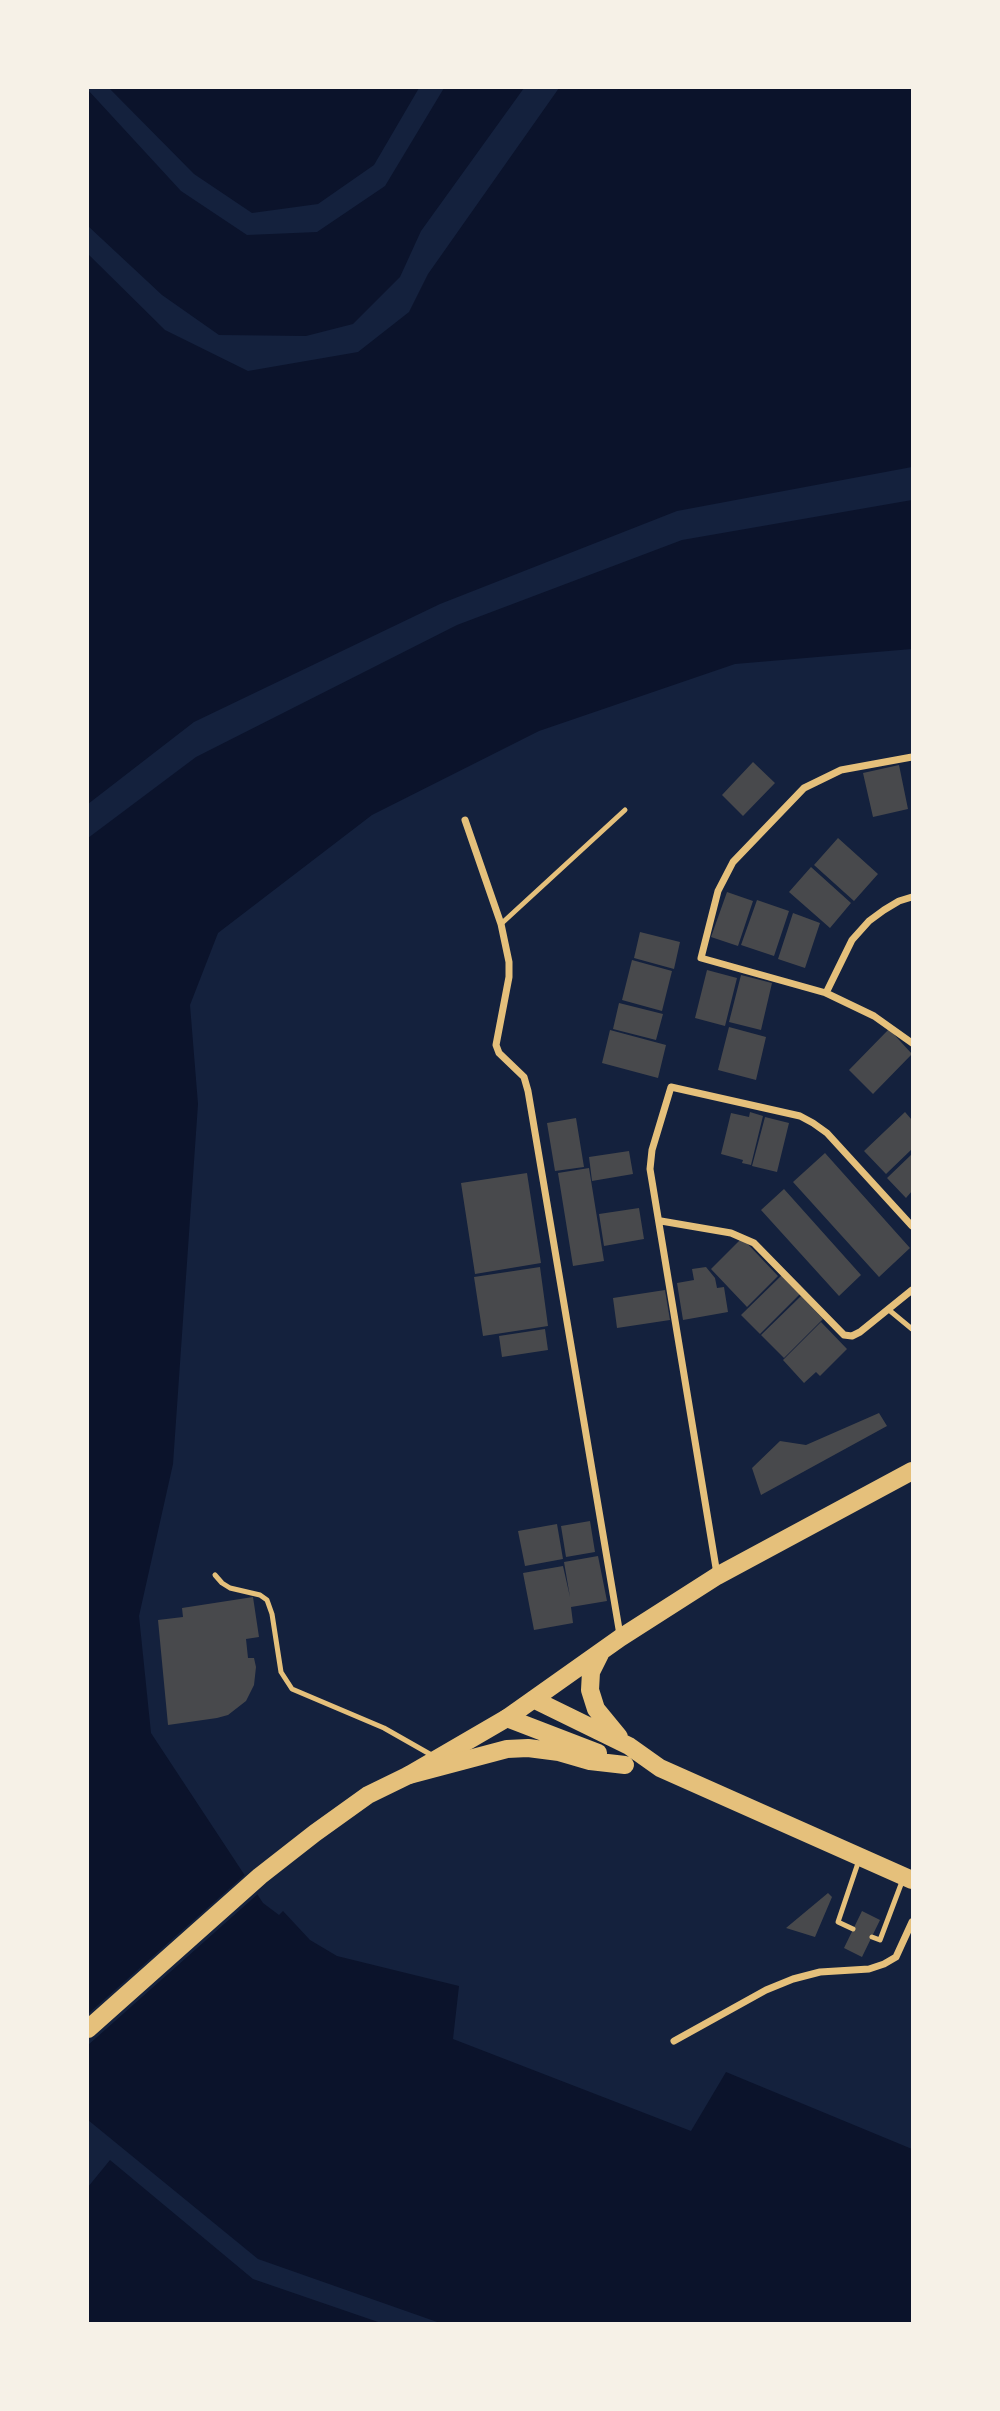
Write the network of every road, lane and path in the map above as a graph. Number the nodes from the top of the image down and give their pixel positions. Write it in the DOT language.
graph roads {
  1 [pos="912,757"];
  2 [pos="625,810"];
  3 [pos="465,820"];
  4 [pos="912,897"];
  5 [pos="501,924"];
  6 [pos="825,993"];
  7 [pos="912,1044"];
  8 [pos="661,1221"];
  9 [pos="912,1226"];
  10 [pos="912,1290"];
  11 [pos="889,1310"];
  12 [pos="912,1329"];
  13 [pos="912,1473"];
  14 [pos="215,1575"];
  15 [pos="717,1576"];
  16 [pos="620,1638"];
  17 [pos="601,1653"];
  18 [pos="534,1700"];
  19 [pos="507,1718"];
  20 [pos="629,1746"];
  21 [pos="438,1758"];
  22 [pos="625,1765"];
  23 [pos="660,1768"];
  24 [pos="409,1775"];
  25 [pos="860,1857"];
  26 [pos="908,1878"];
  27 [pos="912,1922"];
  28 [pos="853,1929"];
  29 [pos="872,1937"];
  30 [pos="88,2029"];
  31 [pos="674,2040"];
  1 -- 6 [label="street"];
  2 -- 5 [label="lane"];
  3 -- 5 [label="street"];
  4 -- 6 [label="street"];
  5 -- 16 [label="street"];
  6 -- 7 [label="street"];
  8 -- 9 [label="street"];
  8 -- 11 [label="street"];
  8 -- 15 [label="street"];
  10 -- 11 [label="street"];
  11 -- 12 [label="lane"];
  13 -- 15 [label="main road"];
  14 -- 21 [label="lane"];
  15 -- 16 [label="main road"];
  16 -- 17 [label="main road"];
  17 -- 18 [label="main road"];
  17 -- 20 [label="main road"];
  18 -- 19 [label="main road"];
  18 -- 20 [label="main road"];
  19 -- 21 [label="main road"];
  19 -- 22 [label="main road"];
  20 -- 23 [label="main road"];
  21 -- 24 [label="main road"];
  22 -- 23 [label="main road"];
  22 -- 24 [label="main road"];
  23 -- 25 [label="main road"];
  24 -- 30 [label="main road"];
  25 -- 26 [label="main road"];
  25 -- 28 [label="lane"];
  26 -- 29 [label="lane"];
  27 -- 31 [label="street"];
}
